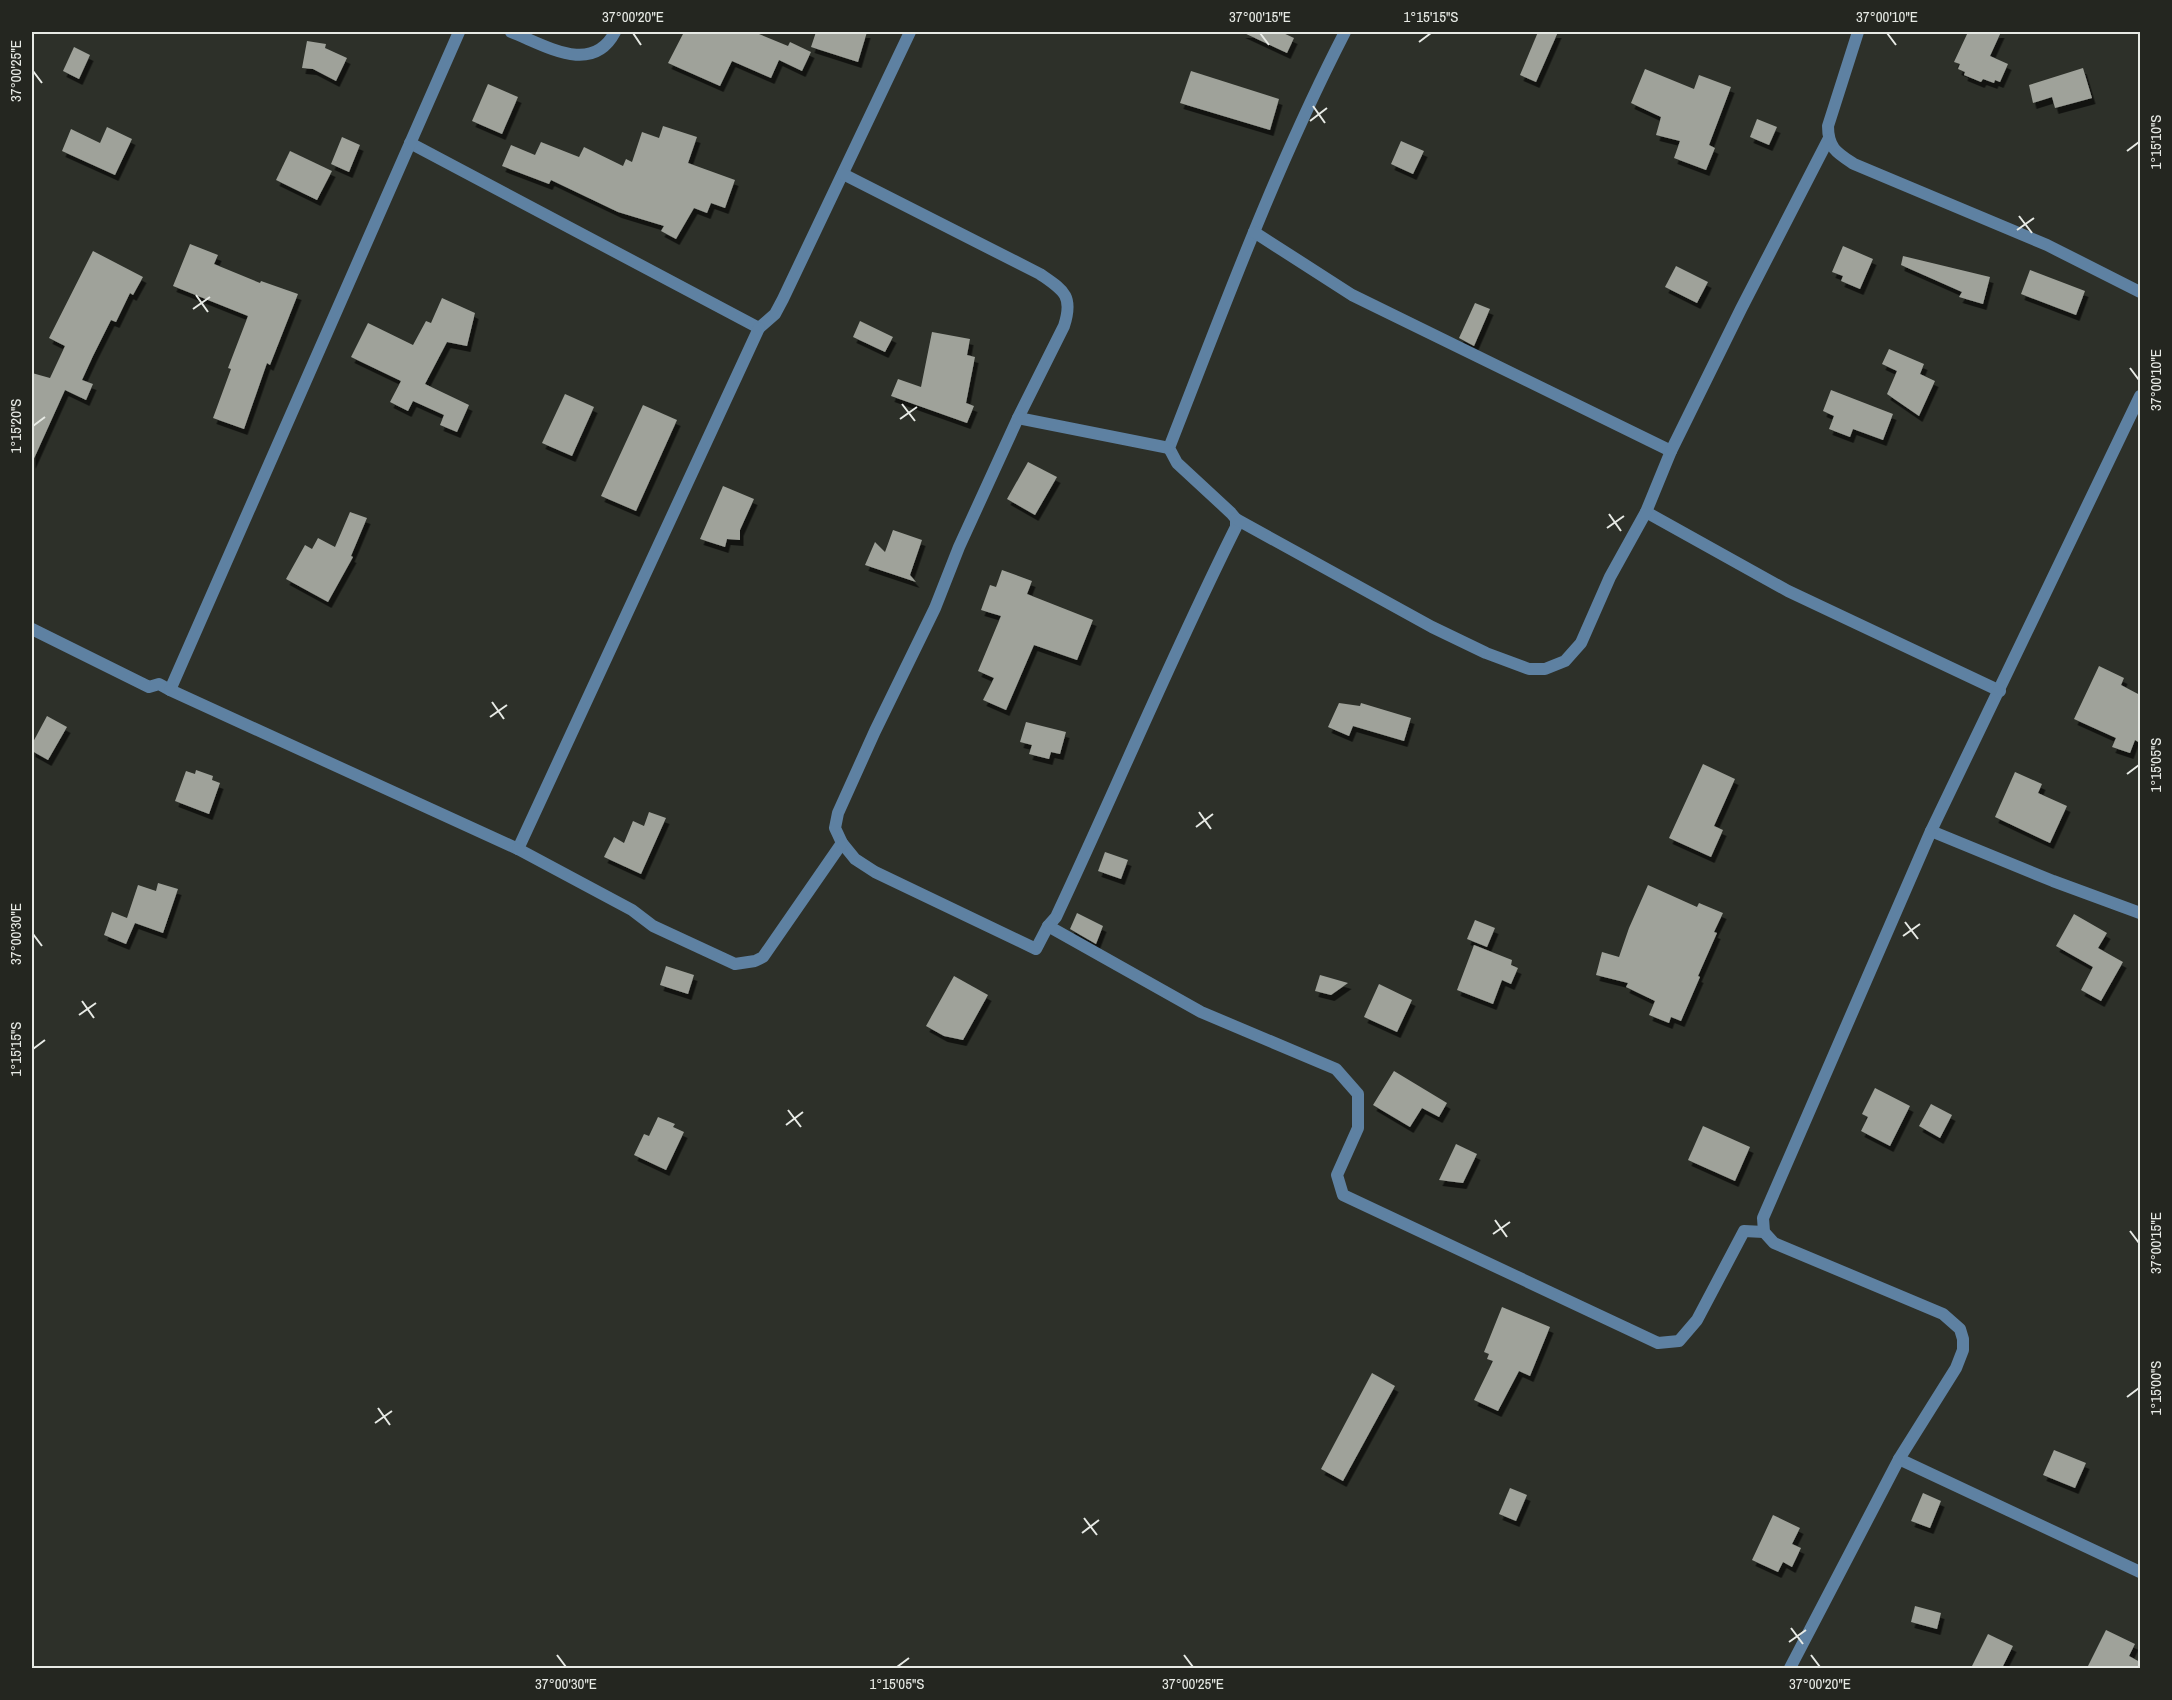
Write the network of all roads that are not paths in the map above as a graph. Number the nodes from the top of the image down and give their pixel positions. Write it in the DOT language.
graph roads {
  1 [pos="459,32"];
  2 [pos="511,32"];
  3 [pos="615,32"];
  4 [pos="910,32"];
  5 [pos="1345,32"];
  6 [pos="1858,32"];
  7 [pos="1828,140"];
  8 [pos="410,143"];
  9 [pos="843,174"];
  10 [pos="1254,232"];
  11 [pos="2140,292"];
  12 [pos="759,328"];
  13 [pos="2140,396"];
  14 [pos="1018,418"];
  15 [pos="1169,448"];
  16 [pos="1671,450"];
  17 [pos="1646,512"];
  18 [pos="1236,519"];
  19 [pos="32,629"];
  20 [pos="170,690"];
  21 [pos="2000,691"];
  22 [pos="1931,831"];
  23 [pos="842,843"];
  24 [pos="518,849"];
  25 [pos="2140,913"];
  26 [pos="1048,926"];
  27 [pos="1764,1232"];
  28 [pos="1899,1459"];
  29 [pos="2140,1572"];
  30 [pos="1791,1668"];
  1 -- 8 [label="street"];
  2 -- 3 [label="street"];
  4 -- 9 [label="street"];
  5 -- 10 [label="street"];
  6 -- 7 [label="street"];
  7 -- 11 [label="street"];
  7 -- 16 [label="street"];
  8 -- 12 [label="street"];
  8 -- 20 [label="street"];
  9 -- 12 [label="street"];
  9 -- 14 [label="street"];
  10 -- 15 [label="street"];
  10 -- 16 [label="street"];
  12 -- 24 [label="street"];
  13 -- 21 [label="street"];
  14 -- 15 [label="street"];
  14 -- 23 [label="street"];
  15 -- 18 [label="street"];
  16 -- 17 [label="street"];
  17 -- 18 [label="street"];
  17 -- 21 [label="street"];
  18 -- 26 [label="street"];
  19 -- 20 [label="street"];
  20 -- 24 [label="street"];
  21 -- 22 [label="street"];
  22 -- 25 [label="street"];
  22 -- 27 [label="street"];
  23 -- 24 [label="street"];
  23 -- 26 [label="street"];
  26 -- 27 [label="street"];
  27 -- 28 [label="street"];
  28 -- 29 [label="street"];
  28 -- 30 [label="street"];
}
